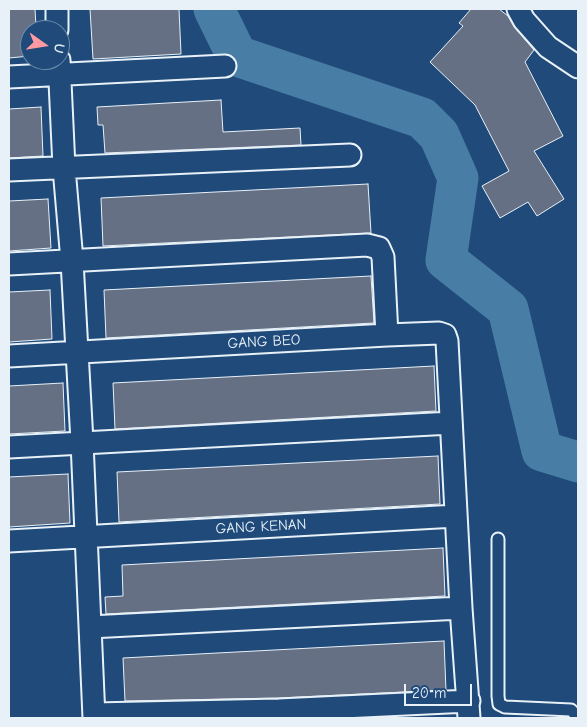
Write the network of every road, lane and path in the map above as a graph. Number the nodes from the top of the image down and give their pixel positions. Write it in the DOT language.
graph roads {
  1 [pos="518,9"];
  2 [pos="225,66"];
  3 [pos="578,67"];
  4 [pos="70,68"];
  5 [pos="48,70"];
  6 [pos="59,70"];
  7 [pos="9,77"];
  8 [pos="350,156"];
  9 [pos="64,168"];
  10 [pos="9,170"];
  11 [pos="72,261"];
  12 [pos="9,264"];
  13 [pos="387,335"];
  14 [pos="76,352"];
  15 [pos="9,356"];
  16 [pos="451,424"];
  17 [pos="82,442"];
  18 [pos="9,447"];
  19 [pos="446,516"];
  20 [pos="85,537"];
  21 [pos="498,539"];
  22 [pos="9,541"];
  23 [pos="461,608"];
  24 [pos="90,627"];
  25 [pos="469,710"];
  26 [pos="94,716"];
  27 [pos="578,717"];
  1 -- 3 [label="street"];
  2 -- 4 [label="street"];
  5 -- 7 [label="street"];
  6 -- 9 [label="street"];
  8 -- 9 [label="street"];
  9 -- 10 [label="street"];
  9 -- 11 [label="street"];
  11 -- 12 [label="street"];
  11 -- 13 [label="street"];
  11 -- 14 [label="street"];
  13 -- 14 [label="street, GANG BEO"];
  13 -- 16 [label="street, GANG BEO"];
  14 -- 15 [label="street, GANG BEO"];
  14 -- 17 [label="street"];
  16 -- 17 [label="street"];
  16 -- 19 [label="street"];
  17 -- 18 [label="street"];
  17 -- 20 [label="street"];
  19 -- 20 [label="street, GANG KENAN"];
  19 -- 23 [label="street"];
  20 -- 22 [label="street, GANG KENAN"];
  20 -- 24 [label="street"];
  21 -- 27 [label="lane"];
  23 -- 24 [label="street"];
  23 -- 25 [label="street"];
  24 -- 26 [label="street"];
  25 -- 26 [label="street"];
}
